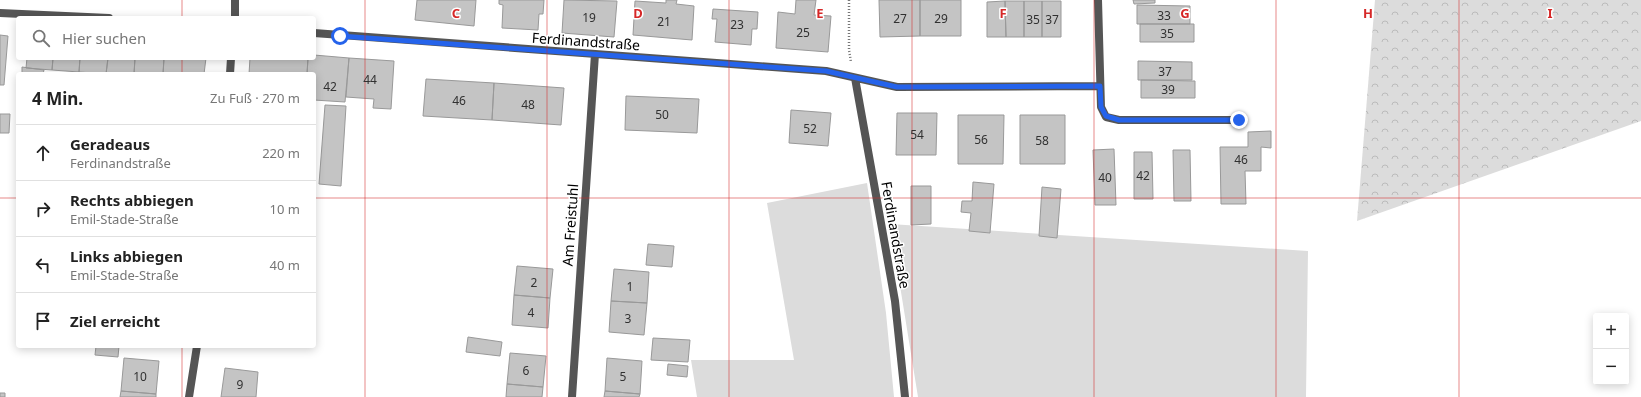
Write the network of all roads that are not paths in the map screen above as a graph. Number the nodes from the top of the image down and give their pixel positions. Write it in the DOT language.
graph roads {
  1 [pos="235,0"];
  2 [pos="1098,0"];
  3 [pos="0,13"];
  4 [pos="65,16"];
  5 [pos="235,16"];
  6 [pos="316,33"];
  7 [pos="595,54"];
  8 [pos="231,60"];
  9 [pos="230,72"];
  10 [pos="855,78"];
  11 [pos="1100,86"];
  12 [pos="1239,120"];
  13 [pos="197,348"];
  14 [pos="189,397"];
  15 [pos="572,397"];
  16 [pos="905,397"];
  1 -- 5 [label="street"];
  2 -- 11 [label="street"];
  3 -- 4 [label="street"];
  6 -- 7 [label="street, Ferdinandstraße"];
  7 -- 10 [label="street, Ferdinandstraße"];
  7 -- 15 [label="street, Am Freistuhl"];
  8 -- 9 [label="street"];
  10 -- 11 [label="street, Ferdinandstraße"];
  10 -- 16 [label="street, Ferdinandstraße"];
  11 -- 12 [label="street"];
  13 -- 14 [label="street"];
}
